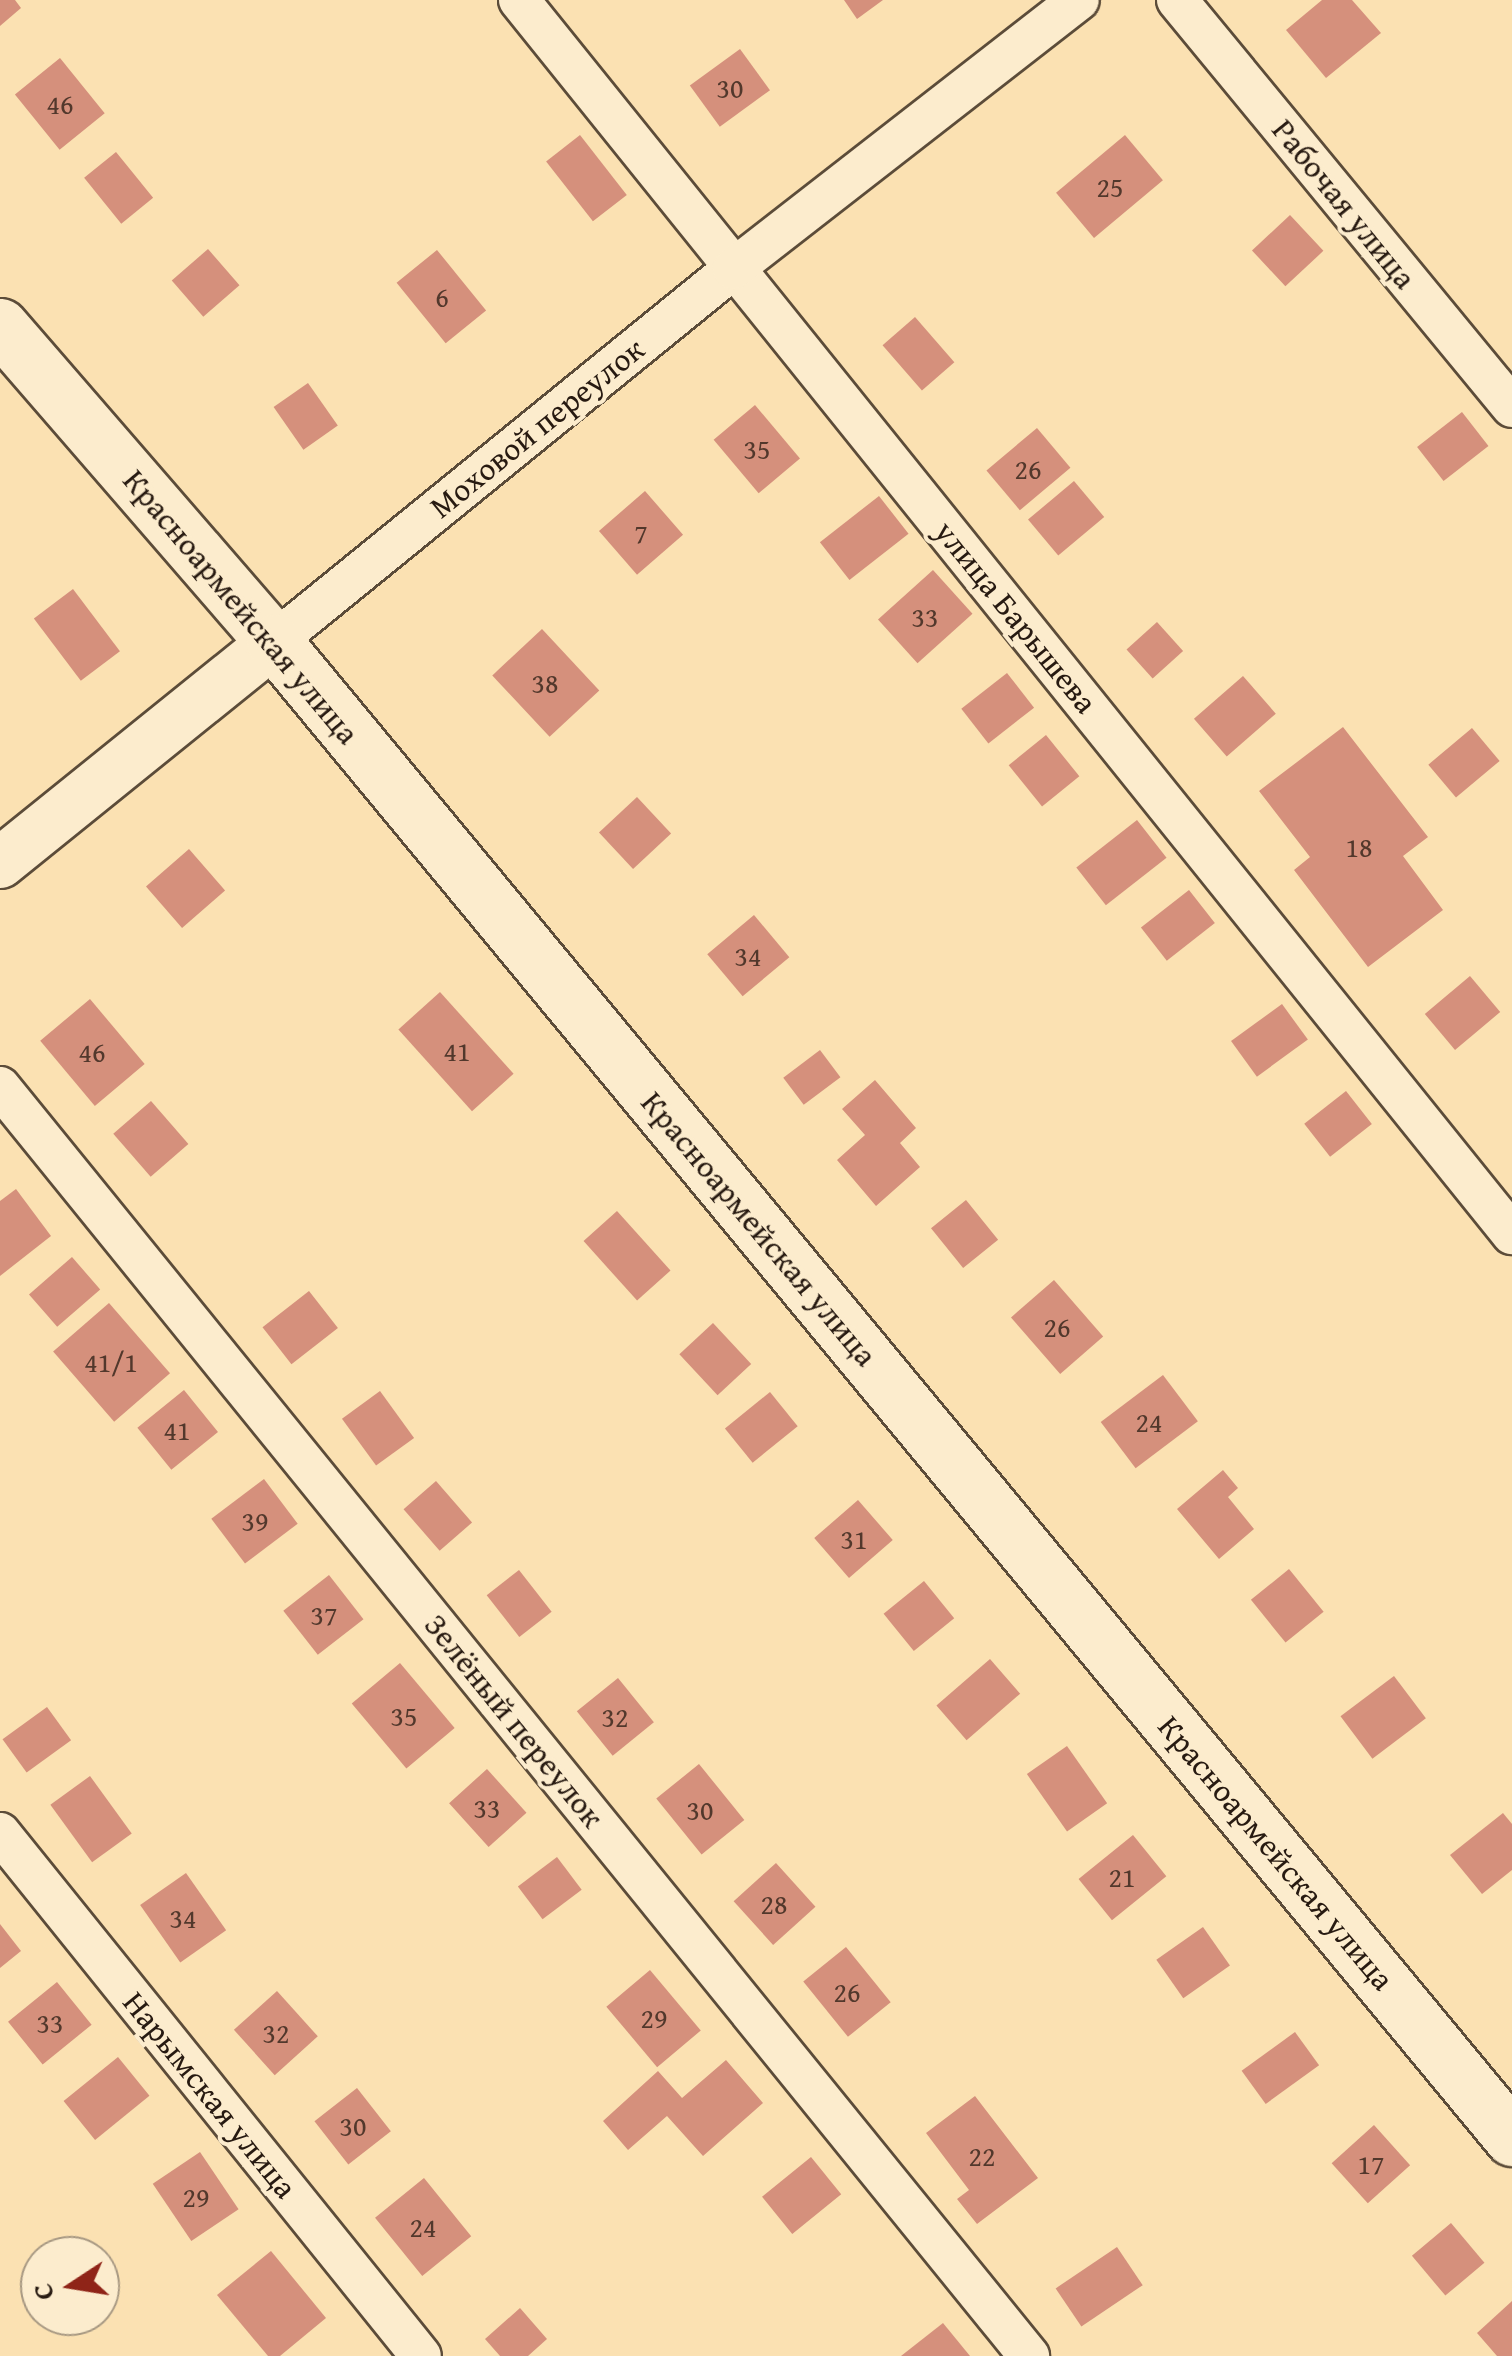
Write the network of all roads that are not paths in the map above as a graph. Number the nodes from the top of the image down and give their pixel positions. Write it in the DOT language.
graph roads {
  1 [pos="519,0"];
  2 [pos="1079,0"];
  3 [pos="1178,0"];
  4 [pos="733,269"];
  5 [pos="0,326"];
  6 [pos="1512,408"];
  7 [pos="274,642"];
  8 [pos="0,862"];
  9 [pos="0,1086"];
  10 [pos="1512,1234"];
  11 [pos="0,1833"];
  12 [pos="1512,2138"];
  13 [pos="421,2356"];
  14 [pos="1028,2356"];
  1 -- 4 [label="street, улица Барышева"];
  2 -- 4 [label="street, Моховой переулок"];
  3 -- 6 [label="street, Рабочая улица"];
  4 -- 7 [label="street, Моховой переулок"];
  4 -- 10 [label="street, улица Барышева"];
  5 -- 7 [label="main road, Красноармейская улица"];
  7 -- 8 [label="street, Моховой переулок"];
  7 -- 12 [label="main road, Красноармейская улица"];
  9 -- 14 [label="street, Зелёный переулок"];
  11 -- 13 [label="street, Нарымская улица"];
}
